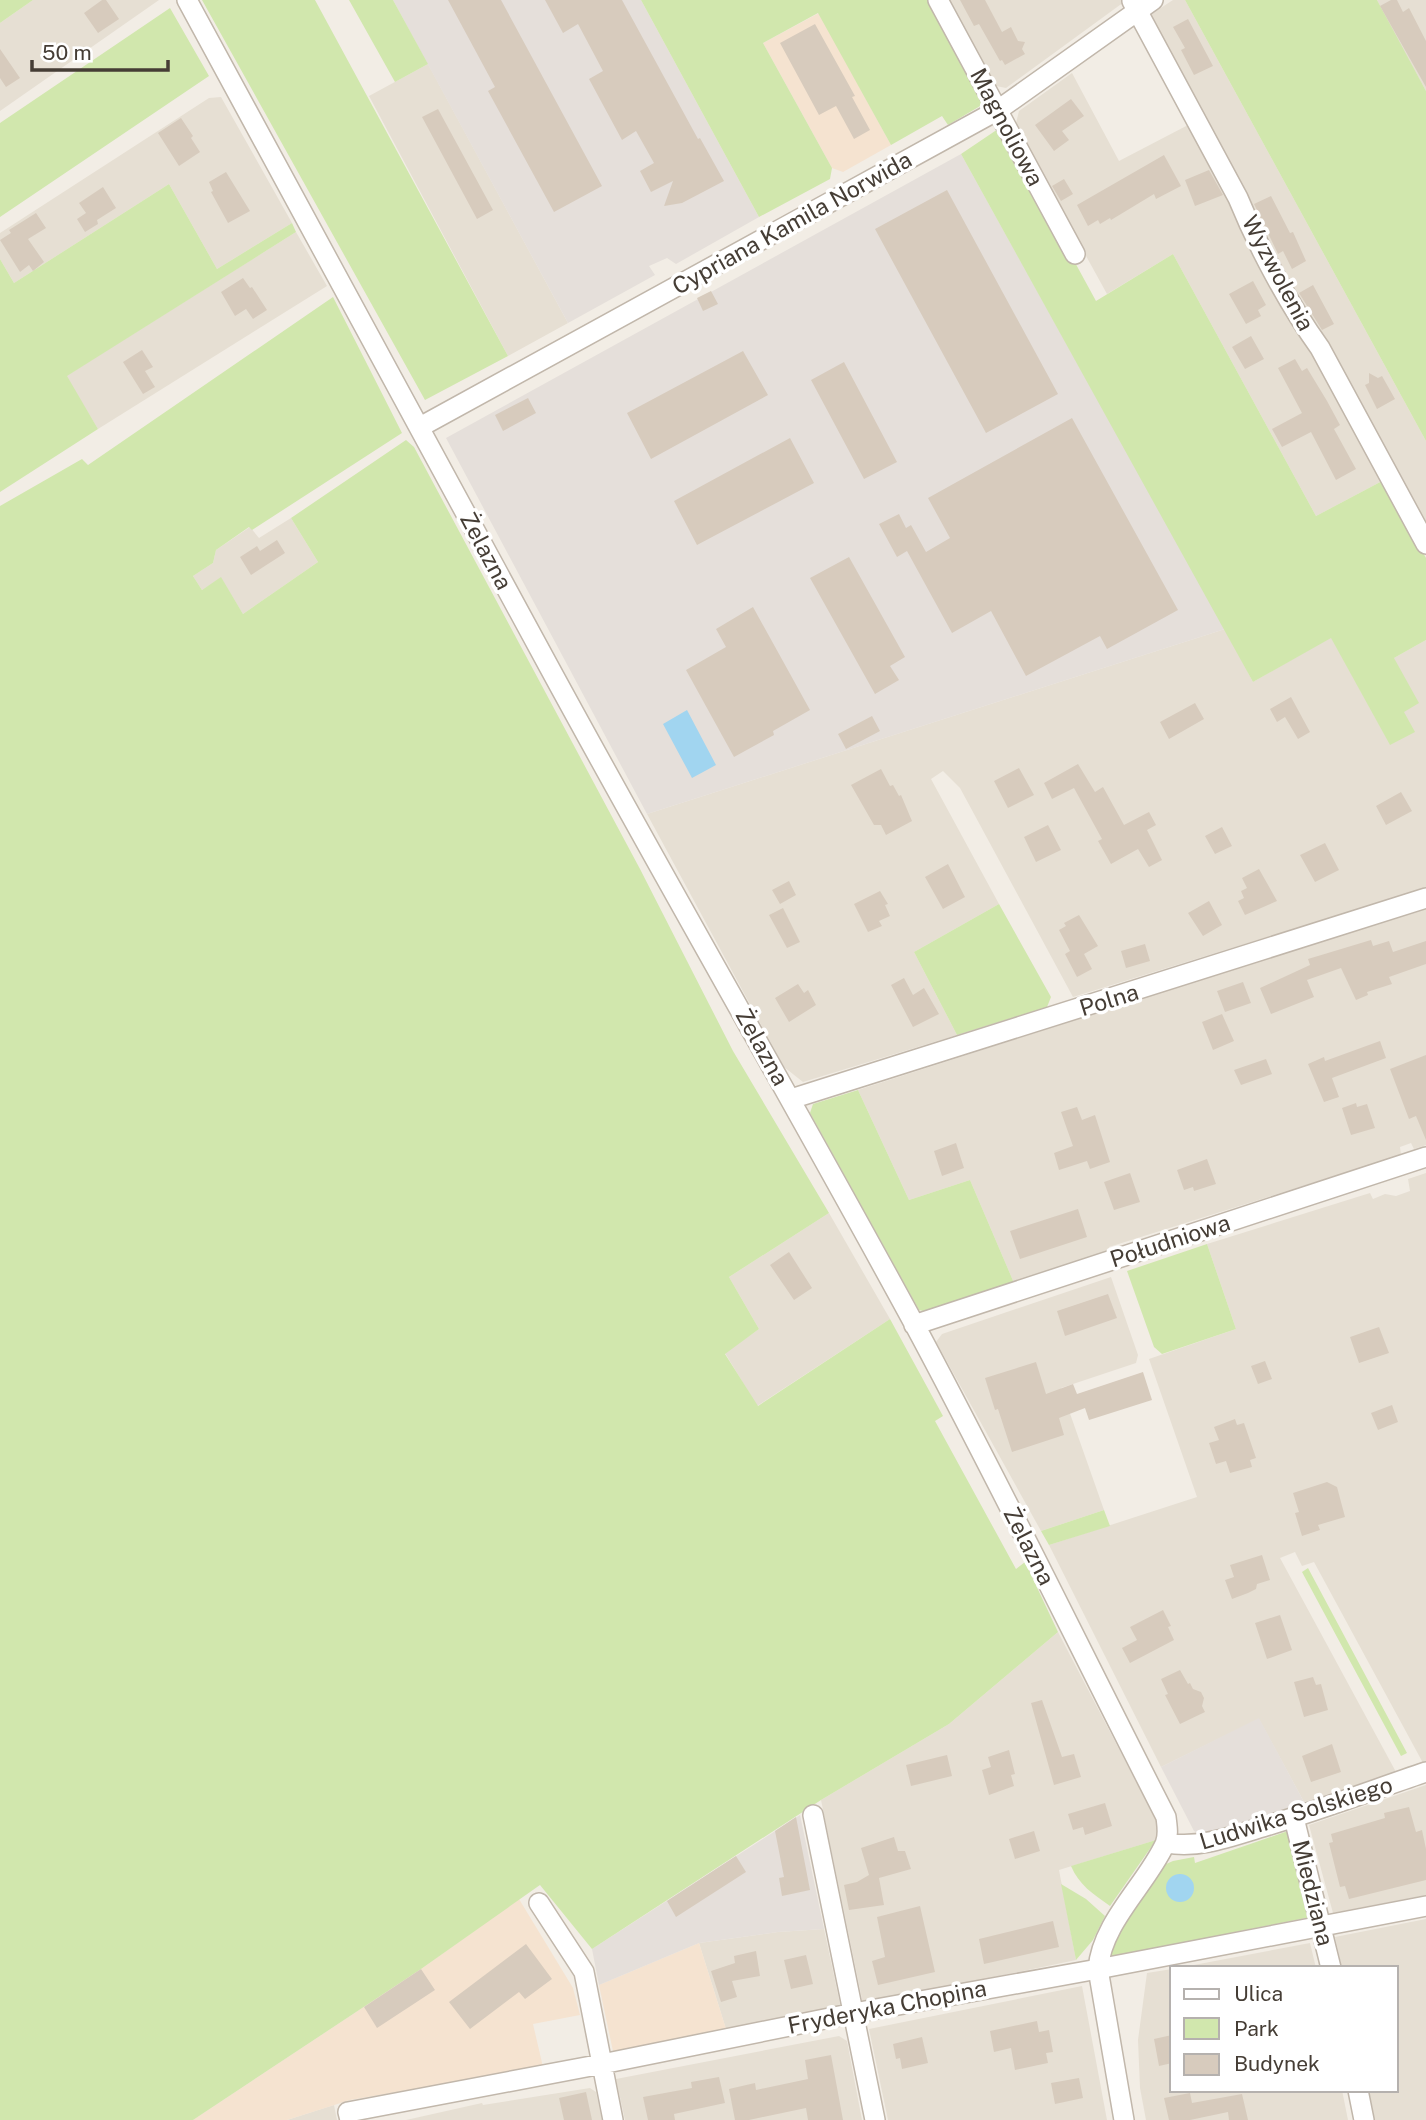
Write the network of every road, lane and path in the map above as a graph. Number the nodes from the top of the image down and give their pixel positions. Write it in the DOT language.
graph roads {
  1 [pos="187,0"];
  2 [pos="938,0"];
  3 [pos="1141,4"];
  4 [pos="998,110"];
  5 [pos="1075,254"];
  6 [pos="420,427"];
  7 [pos="1426,544"];
  8 [pos="1426,898"];
  9 [pos="791,1099"];
  10 [pos="1426,1157"];
  11 [pos="914,1325"];
  12 [pos="1426,1772"];
  13 [pos="813,1815"];
  14 [pos="1294,1818"];
  15 [pos="1166,1843"];
  16 [pos="539,1903"];
  17 [pos="1426,1906"];
  18 [pos="1322,1926"];
  19 [pos="1331,1966"];
  20 [pos="1098,1969"];
  21 [pos="854,2012"];
  22 [pos="602,2064"];
  23 [pos="1357,2092"];
  24 [pos="349,2116"];
  25 [pos="613,2120"];
  26 [pos="875,2120"];
  27 [pos="1124,2120"];
  28 [pos="1364,2120"];
  1 -- 6 [label="street, Żelazna"];
  2 -- 4 [label="street, Magnoliowa"];
  3 -- 4 [label="street, Cypriana Kamila Norwida"];
  3 -- 7 [label="street, Wyzwolenia"];
  4 -- 5 [label="street, Magnoliowa"];
  4 -- 6 [label="street, Cypriana Kamila Norwida"];
  6 -- 9 [label="street, Żelazna"];
  8 -- 9 [label="street, Polna"];
  9 -- 11 [label="street, Żelazna"];
  10 -- 11 [label="street, Południowa"];
  11 -- 15 [label="street, Żelazna"];
  12 -- 14 [label="street, Ludwika Solskiego"];
  13 -- 21 [label="street"];
  14 -- 15 [label="street, Ludwika Solskiego"];
  14 -- 18 [label="street, Miedziana"];
  15 -- 20 [label="street"];
  16 -- 22 [label="street"];
  17 -- 18 [label="street, Fryderyka Chopina"];
  18 -- 19 [label="street, Miedziana"];
  18 -- 20 [label="street, Fryderyka Chopina"];
  20 -- 21 [label="street, Fryderyka Chopina"];
  20 -- 27 [label="street"];
  21 -- 22 [label="street, Fryderyka Chopina"];
  21 -- 26 [label="street"];
  22 -- 24 [label="street, Fryderyka Chopina"];
  22 -- 25 [label="street"];
  23 -- 28 [label="street"];
}
